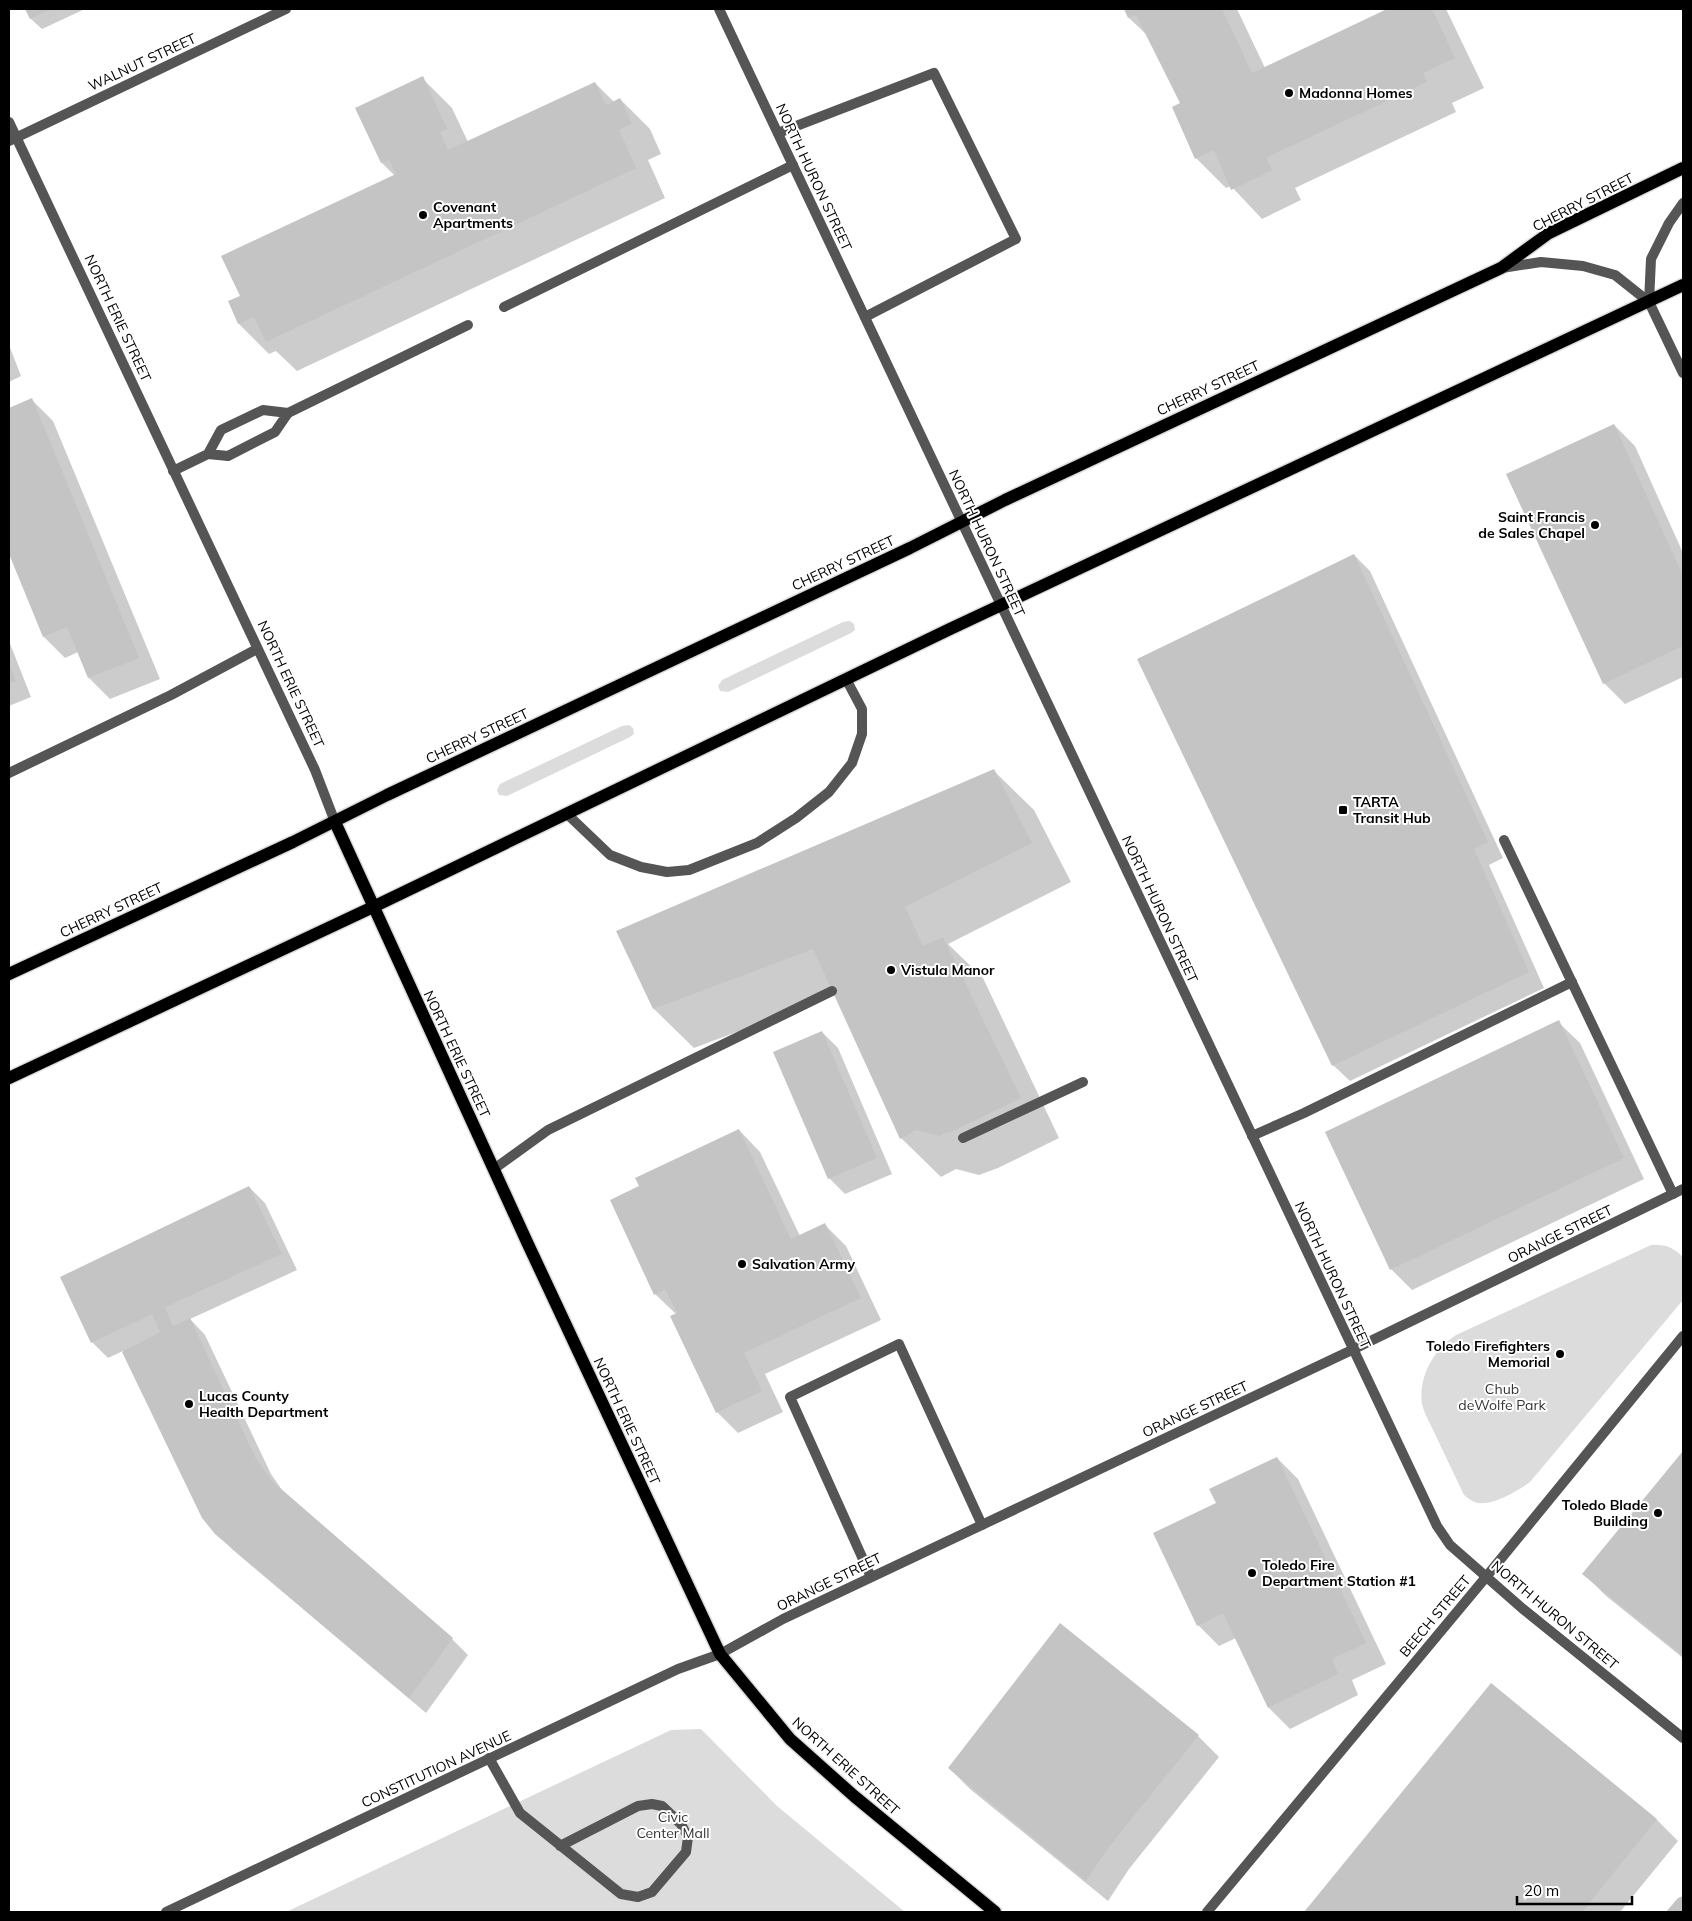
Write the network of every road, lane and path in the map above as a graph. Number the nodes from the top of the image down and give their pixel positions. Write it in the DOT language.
graph roads {
  1 [pos="286,9"];
  2 [pos="720,9"];
  3 [pos="9,122"];
  4 [pos="778,132"];
  5 [pos="12,139"];
  6 [pos="793,165"];
  7 [pos="1683,168"];
  8 [pos="1683,203"];
  9 [pos="1501,268"];
  10 [pos="1683,285"];
  11 [pos="1649,302"];
  12 [pos="504,307"];
  13 [pos="865,317"];
  14 [pos="468,325"];
  15 [pos="1683,373"];
  16 [pos="288,412"];
  17 [pos="208,454"];
  18 [pos="173,471"];
  19 [pos="961,522"];
  20 [pos="1002,606"];
  21 [pos="257,649"];
  22 [pos="846,679"];
  23 [pos="9,773"];
  24 [pos="566,813"];
  25 [pos="335,822"];
  26 [pos="1504,840"];
  27 [pos="373,907"];
  28 [pos="9,974"];
  29 [pos="1572,982"];
  30 [pos="832,991"];
  31 [pos="9,1078"];
  32 [pos="1083,1082"];
  33 [pos="1252,1136"];
  34 [pos="963,1138"];
  35 [pos="494,1169"];
  36 [pos="1683,1190"];
  37 [pos="1673,1194"];
  38 [pos="1683,1336"];
  39 [pos="1354,1349"];
  40 [pos="982,1525"];
  41 [pos="871,1577"];
  42 [pos="1486,1577"];
  43 [pos="720,1654"];
  44 [pos="1683,1738"];
  45 [pos="489,1758"];
  46 [pos="560,1846"];
  47 [pos="166,1912"];
  48 [pos="995,1912"];
  49 [pos="1207,1912"];
  1 -- 5 [label="street, WALNUT STREET"];
  2 -- 4 [label="street, NORTH HURON STREET"];
  3 -- 5 [label="street, NORTH ERIE STREET"];
  4 -- 6 [label="street, NORTH HURON STREET"];
  4 -- 13 [label="street"];
  5 -- 18 [label="street, NORTH ERIE STREET"];
  6 -- 12 [label="street"];
  6 -- 13 [label="street, NORTH HURON STREET"];
  7 -- 9 [label="main road, CHERRY STREET"];
  8 -- 11 [label="street"];
  9 -- 11 [label="street"];
  9 -- 19 [label="main road, CHERRY STREET"];
  10 -- 11 [label="main road"];
  11 -- 15 [label="street"];
  11 -- 20 [label="main road"];
  13 -- 19 [label="street, NORTH HURON STREET"];
  14 -- 16 [label="street"];
  16 -- 17 [label="street"];
  16 -- 17 [label="street"];
  17 -- 18 [label="street"];
  18 -- 21 [label="street, NORTH ERIE STREET"];
  19 -- 20 [label="street, NORTH HURON STREET"];
  19 -- 25 [label="main road, CHERRY STREET"];
  20 -- 22 [label="main road"];
  20 -- 33 [label="street, NORTH HURON STREET"];
  21 -- 23 [label="street"];
  21 -- 25 [label="street, NORTH ERIE STREET"];
  22 -- 24 [label="main road"];
  22 -- 24 [label="street"];
  24 -- 27 [label="main road"];
  25 -- 27 [label="main road, NORTH ERIE STREET"];
  25 -- 28 [label="main road, CHERRY STREET"];
  26 -- 29 [label="street"];
  27 -- 31 [label="main road"];
  27 -- 35 [label="main road, NORTH ERIE STREET"];
  29 -- 33 [label="street"];
  29 -- 37 [label="street"];
  30 -- 35 [label="street"];
  32 -- 34 [label="street"];
  33 -- 39 [label="street, NORTH HURON STREET"];
  35 -- 43 [label="main road, NORTH ERIE STREET"];
  36 -- 37 [label="street, ORANGE STREET"];
  37 -- 39 [label="street, ORANGE STREET"];
  38 -- 42 [label="street, BEECH STREET"];
  39 -- 40 [label="street, ORANGE STREET"];
  39 -- 42 [label="street, NORTH HURON STREET"];
  40 -- 41 [label="street, ORANGE STREET"];
  40 -- 41 [label="street"];
  41 -- 43 [label="street, ORANGE STREET"];
  42 -- 44 [label="street, NORTH HURON STREET"];
  42 -- 49 [label="street, BEECH STREET"];
  43 -- 45 [label="street, CONSTITUTION AVENUE"];
  43 -- 48 [label="main road, NORTH ERIE STREET"];
  45 -- 46 [label="street"];
  45 -- 47 [label="street, CONSTITUTION AVENUE"];
  46 -- 46 [label="street"];
}
